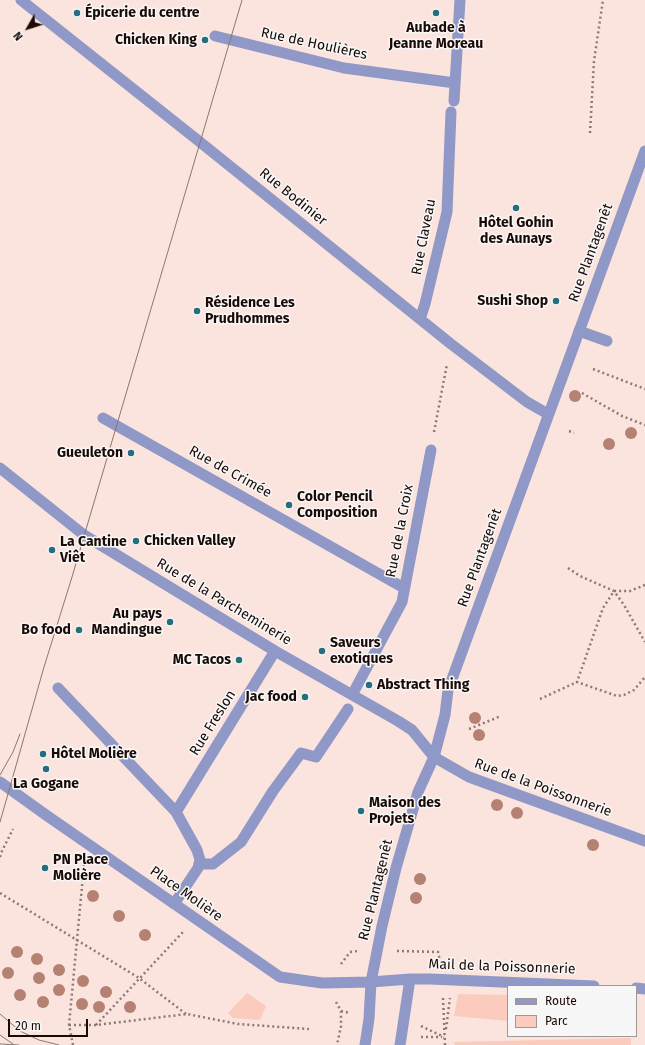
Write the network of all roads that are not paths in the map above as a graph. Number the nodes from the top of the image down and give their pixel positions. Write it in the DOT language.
graph roads {
  1 [pos="21,0"];
  2 [pos="460,0"];
  3 [pos="216,36"];
  4 [pos="455,83"];
  5 [pos="645,151"];
  6 [pos="420,319"];
  7 [pos="579,330"];
  8 [pos="607,341"];
  9 [pos="548,414"];
  10 [pos="103,418"];
  11 [pos="431,450"];
  12 [pos="0,468"];
  13 [pos="404,588"];
  14 [pos="275,651"];
  15 [pos="58,688"];
  16 [pos="352,695"];
  17 [pos="348,709"];
  18 [pos="434,757"];
  19 [pos="0,782"];
  20 [pos="176,812"];
  21 [pos="645,841"];
  22 [pos="200,864"];
  23 [pos="174,904"];
  24 [pos="410,979"];
  25 [pos="371,982"];
  26 [pos="572,985"];
  27 [pos="365,1045"];
  28 [pos="400,1045"];
  1 -- 6 [label="street, Rue Bodinier"];
  2 -- 4 [label="street, Rue Claveau"];
  3 -- 4 [label="street, Rue de Houlières"];
  4 -- 6 [label="street, Rue Claveau"];
  5 -- 7 [label="street, Rue Plantagenêt"];
  6 -- 9 [label="street, Rue Bodinier"];
  7 -- 8 [label="street"];
  7 -- 9 [label="street, Rue Plantagenêt"];
  9 -- 18 [label="street, Rue Plantagenêt"];
  10 -- 13 [label="street, Rue de Crimée"];
  11 -- 13 [label="street, Rue de la Croix"];
  12 -- 14 [label="street, Rue de la Parcheminerie"];
  13 -- 16 [label="street, Rue de la Croix"];
  14 -- 16 [label="street, Rue de la Parcheminerie"];
  14 -- 20 [label="street, Rue Freslon"];
  15 -- 20 [label="street"];
  16 -- 18 [label="street, Rue de la Parcheminerie"];
  17 -- 22 [label="street"];
  18 -- 21 [label="street, Rue de la Poissonnerie"];
  18 -- 25 [label="street, Rue Plantagenêt"];
  19 -- 23 [label="street, Place Molière"];
  20 -- 22 [label="street"];
  22 -- 23 [label="street"];
  23 -- 25 [label="street, Place Molière"];
  24 -- 25 [label="street, Mail de la Poissonnerie"];
  24 -- 26 [label="street, Mail de la Poissonnerie"];
  24 -- 28 [label="street"];
  25 -- 27 [label="street, Rue Plantagenêt"];
}
